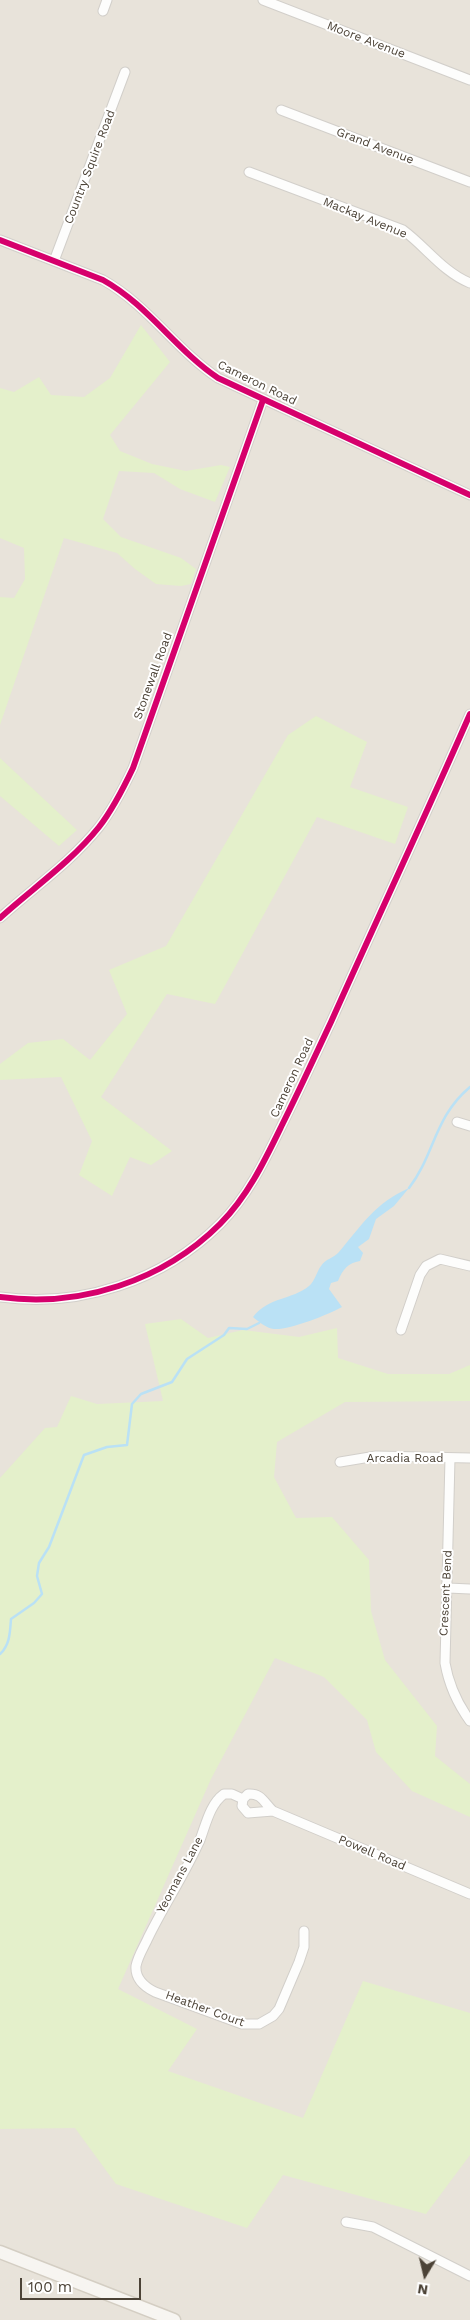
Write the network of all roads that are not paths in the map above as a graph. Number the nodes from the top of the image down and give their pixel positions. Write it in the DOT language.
graph roads {
  1 [pos="107,0"];
  2 [pos="263,0"];
  3 [pos="103,11"];
  4 [pos="125,72"];
  5 [pos="470,80"];
  6 [pos="280,110"];
  7 [pos="249,172"];
  8 [pos="470,182"];
  9 [pos="0,240"];
  10 [pos="54,261"];
  11 [pos="469,279"];
  12 [pos="263,400"];
  13 [pos="470,495"];
  14 [pos="470,714"];
  15 [pos="0,918"];
  16 [pos="457,1122"];
  17 [pos="470,1126"];
  18 [pos="470,1266"];
  19 [pos="0,1297"];
  20 [pos="401,1330"];
  21 [pos="450,1458"];
  22 [pos="470,1458"];
  23 [pos="340,1462"];
  24 [pos="448,1588"];
  25 [pos="470,1589"];
  26 [pos="470,1722"];
  27 [pos="243,1799"];
  28 [pos="273,1811"];
  29 [pos="470,1894"];
  30 [pos="304,1931"];
  31 [pos="138,1978"];
  32 [pos="346,2222"];
  33 [pos="0,2252"];
  34 [pos="470,2276"];
  35 [pos="174,2320"];
  1 -- 3 [label="street"];
  2 -- 5 [label="street, Moore Avenue"];
  4 -- 10 [label="street, Country Squire Road"];
  6 -- 8 [label="street, Grand Avenue"];
  7 -- 11 [label="street, Mackay Avenue"];
  9 -- 10 [label="street, Cameron Road"];
  10 -- 12 [label="street, Cameron Road"];
  12 -- 13 [label="street, Cameron Road"];
  12 -- 15 [label="street, Stonewall Road"];
  14 -- 19 [label="street, Cameron Road"];
  16 -- 17 [label="street"];
  18 -- 20 [label="street"];
  21 -- 22 [label="street, Arcadia Road"];
  21 -- 23 [label="street, Arcadia Road"];
  21 -- 24 [label="street, Crescent Bend"];
  24 -- 25 [label="street"];
  24 -- 26 [label="street, Crescent Bend"];
  27 -- 28 [label="street, Powell Road"];
  27 -- 28 [label="street, Powell Road"];
  27 -- 31 [label="street, Yeomans Lane"];
  28 -- 29 [label="street, Powell Road"];
  30 -- 31 [label="street, Heather Court"];
  32 -- 34 [label="street"];
  33 -- 35 [label="main road"];
}
